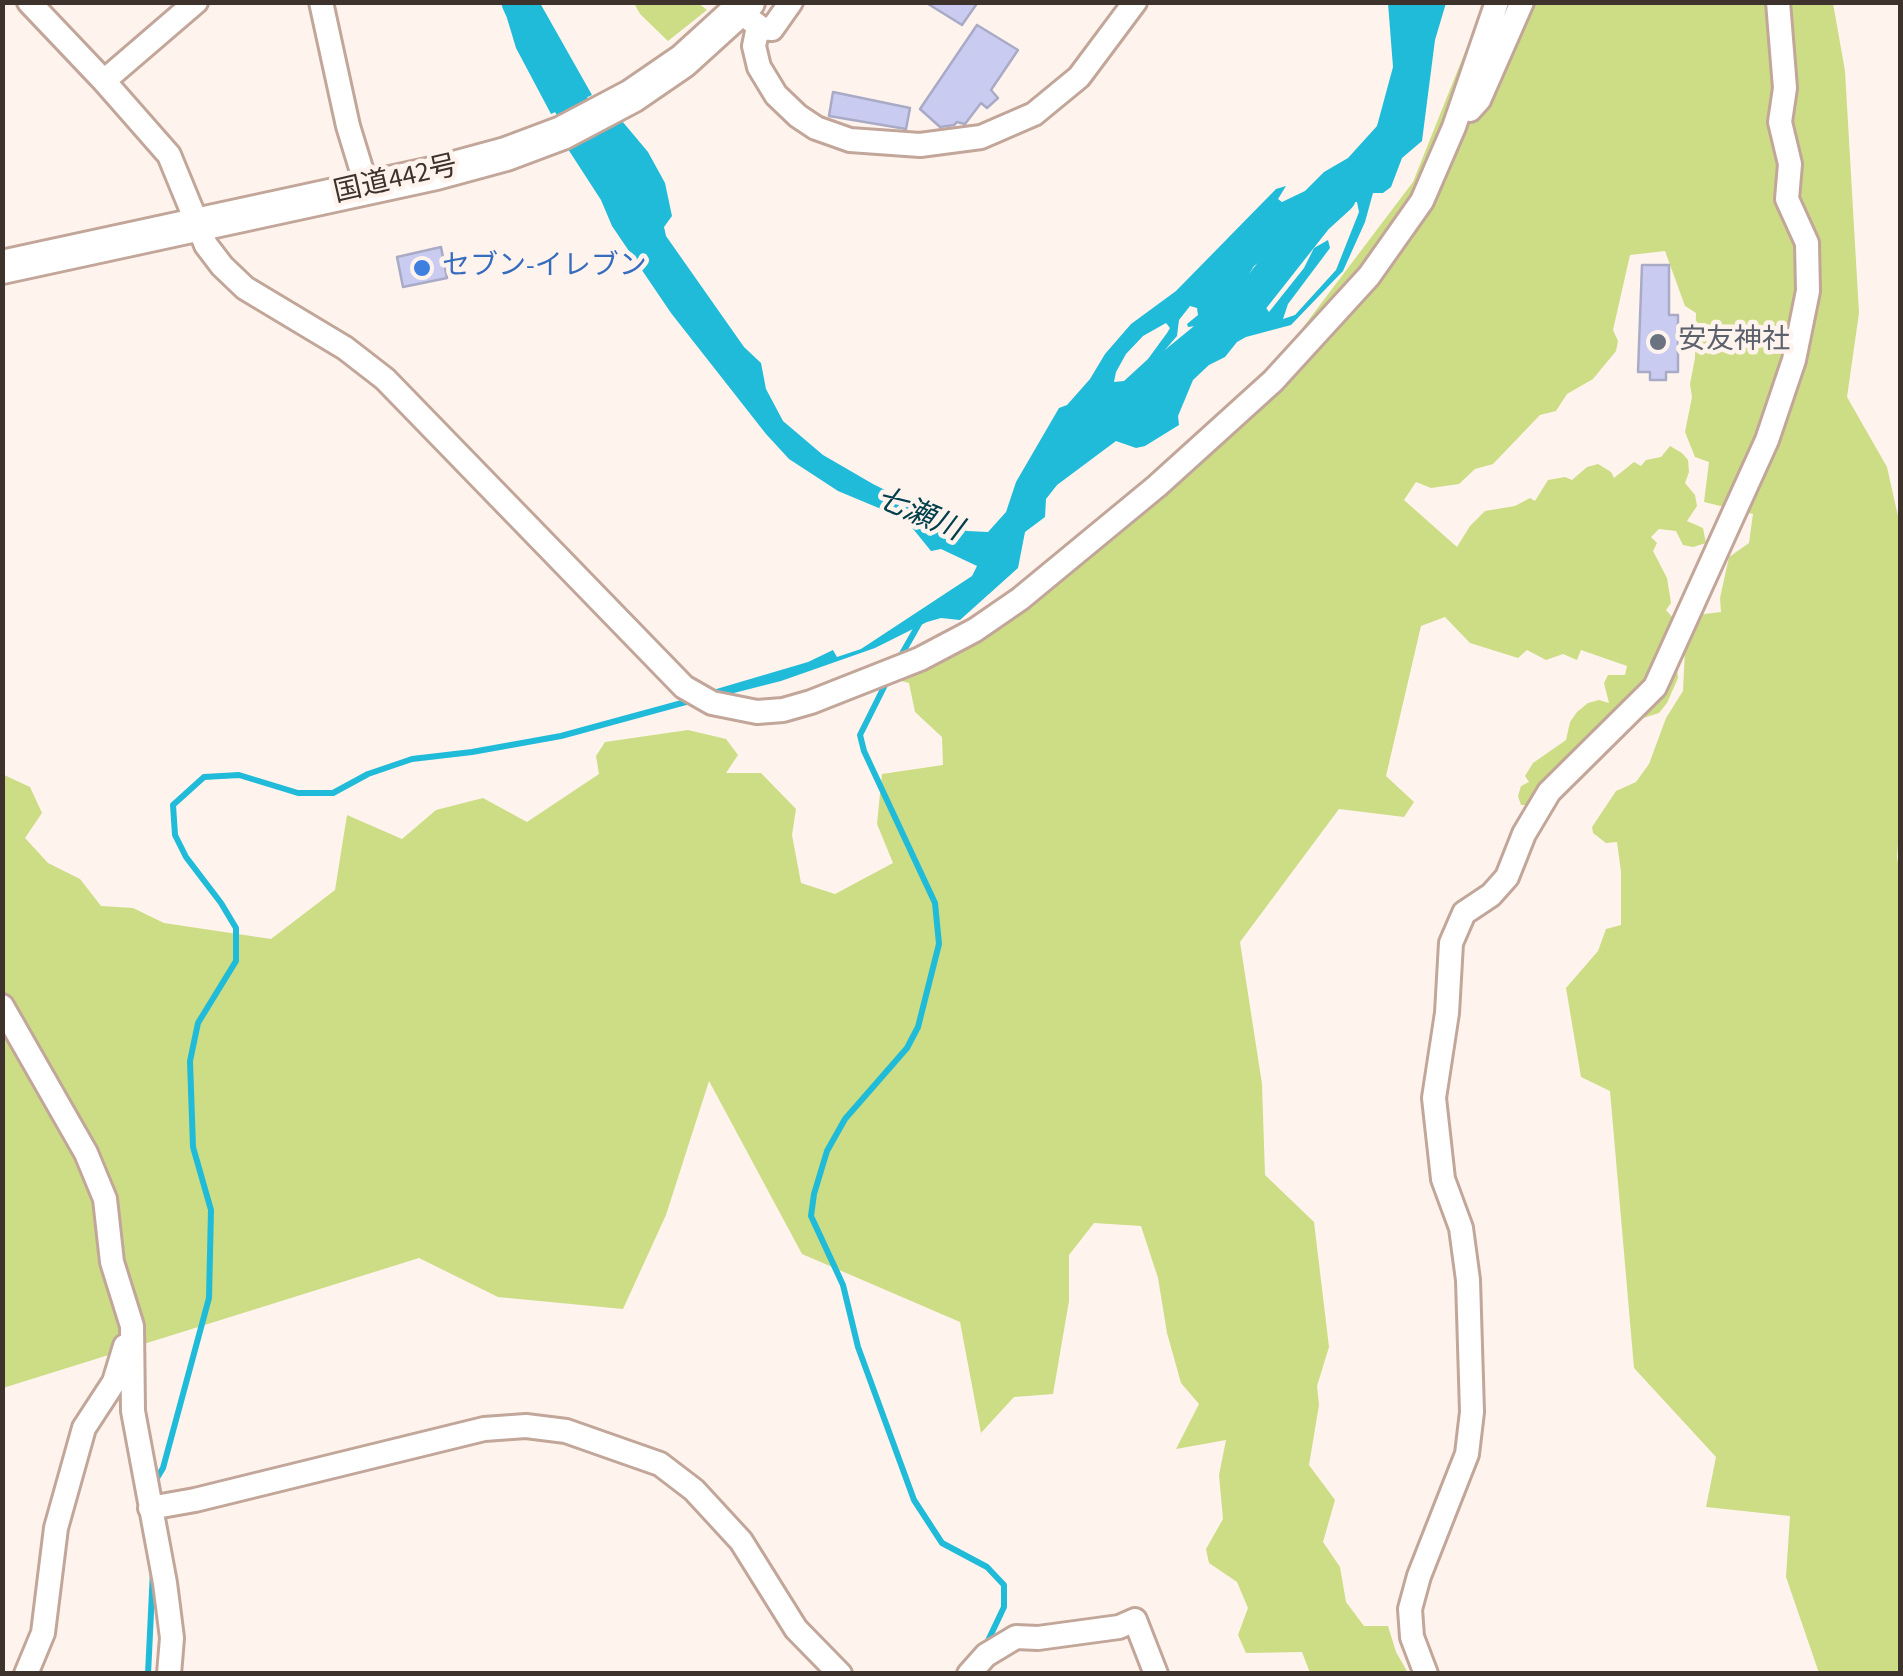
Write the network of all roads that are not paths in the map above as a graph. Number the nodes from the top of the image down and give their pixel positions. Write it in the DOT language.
graph roads {
  1 [pos="29,2"];
  2 [pos="196,2"];
  3 [pos="321,2"];
  4 [pos="792,2"];
  5 [pos="1135,2"];
  6 [pos="1496,2"];
  7 [pos="1522,2"];
  8 [pos="1778,2"];
  9 [pos="743,16"];
  10 [pos="104,81"];
  11 [pos="1454,127"];
  12 [pos="368,188"];
  13 [pos="198,224"];
  14 [pos="2,266"];
  15 [pos="2,1006"];
  16 [pos="132,1326"];
  17 [pos="150,1508"];
  18 [pos="26,1674"];
  19 [pos="170,1674"];
  20 [pos="840,1674"];
  21 [pos="970,1674"];
  22 [pos="1156,1674"];
  23 [pos="1426,1674"];
  1 -- 10 [label="street"];
  2 -- 10 [label="street"];
  3 -- 12 [label="street"];
  4 -- 9 [label="street"];
  5 -- 9 [label="street"];
  6 -- 11 [label="street"];
  7 -- 11 [label="street"];
  8 -- 23 [label="street"];
  9 -- 12 [label="highway, 国道442号"];
  10 -- 13 [label="street"];
  11 -- 13 [label="street"];
  12 -- 13 [label="highway, 国道442号"];
  13 -- 14 [label="highway, 国道442号"];
  15 -- 16 [label="street"];
  16 -- 17 [label="street"];
  16 -- 18 [label="street"];
  17 -- 19 [label="street"];
  17 -- 20 [label="street"];
  21 -- 22 [label="street"];
}
